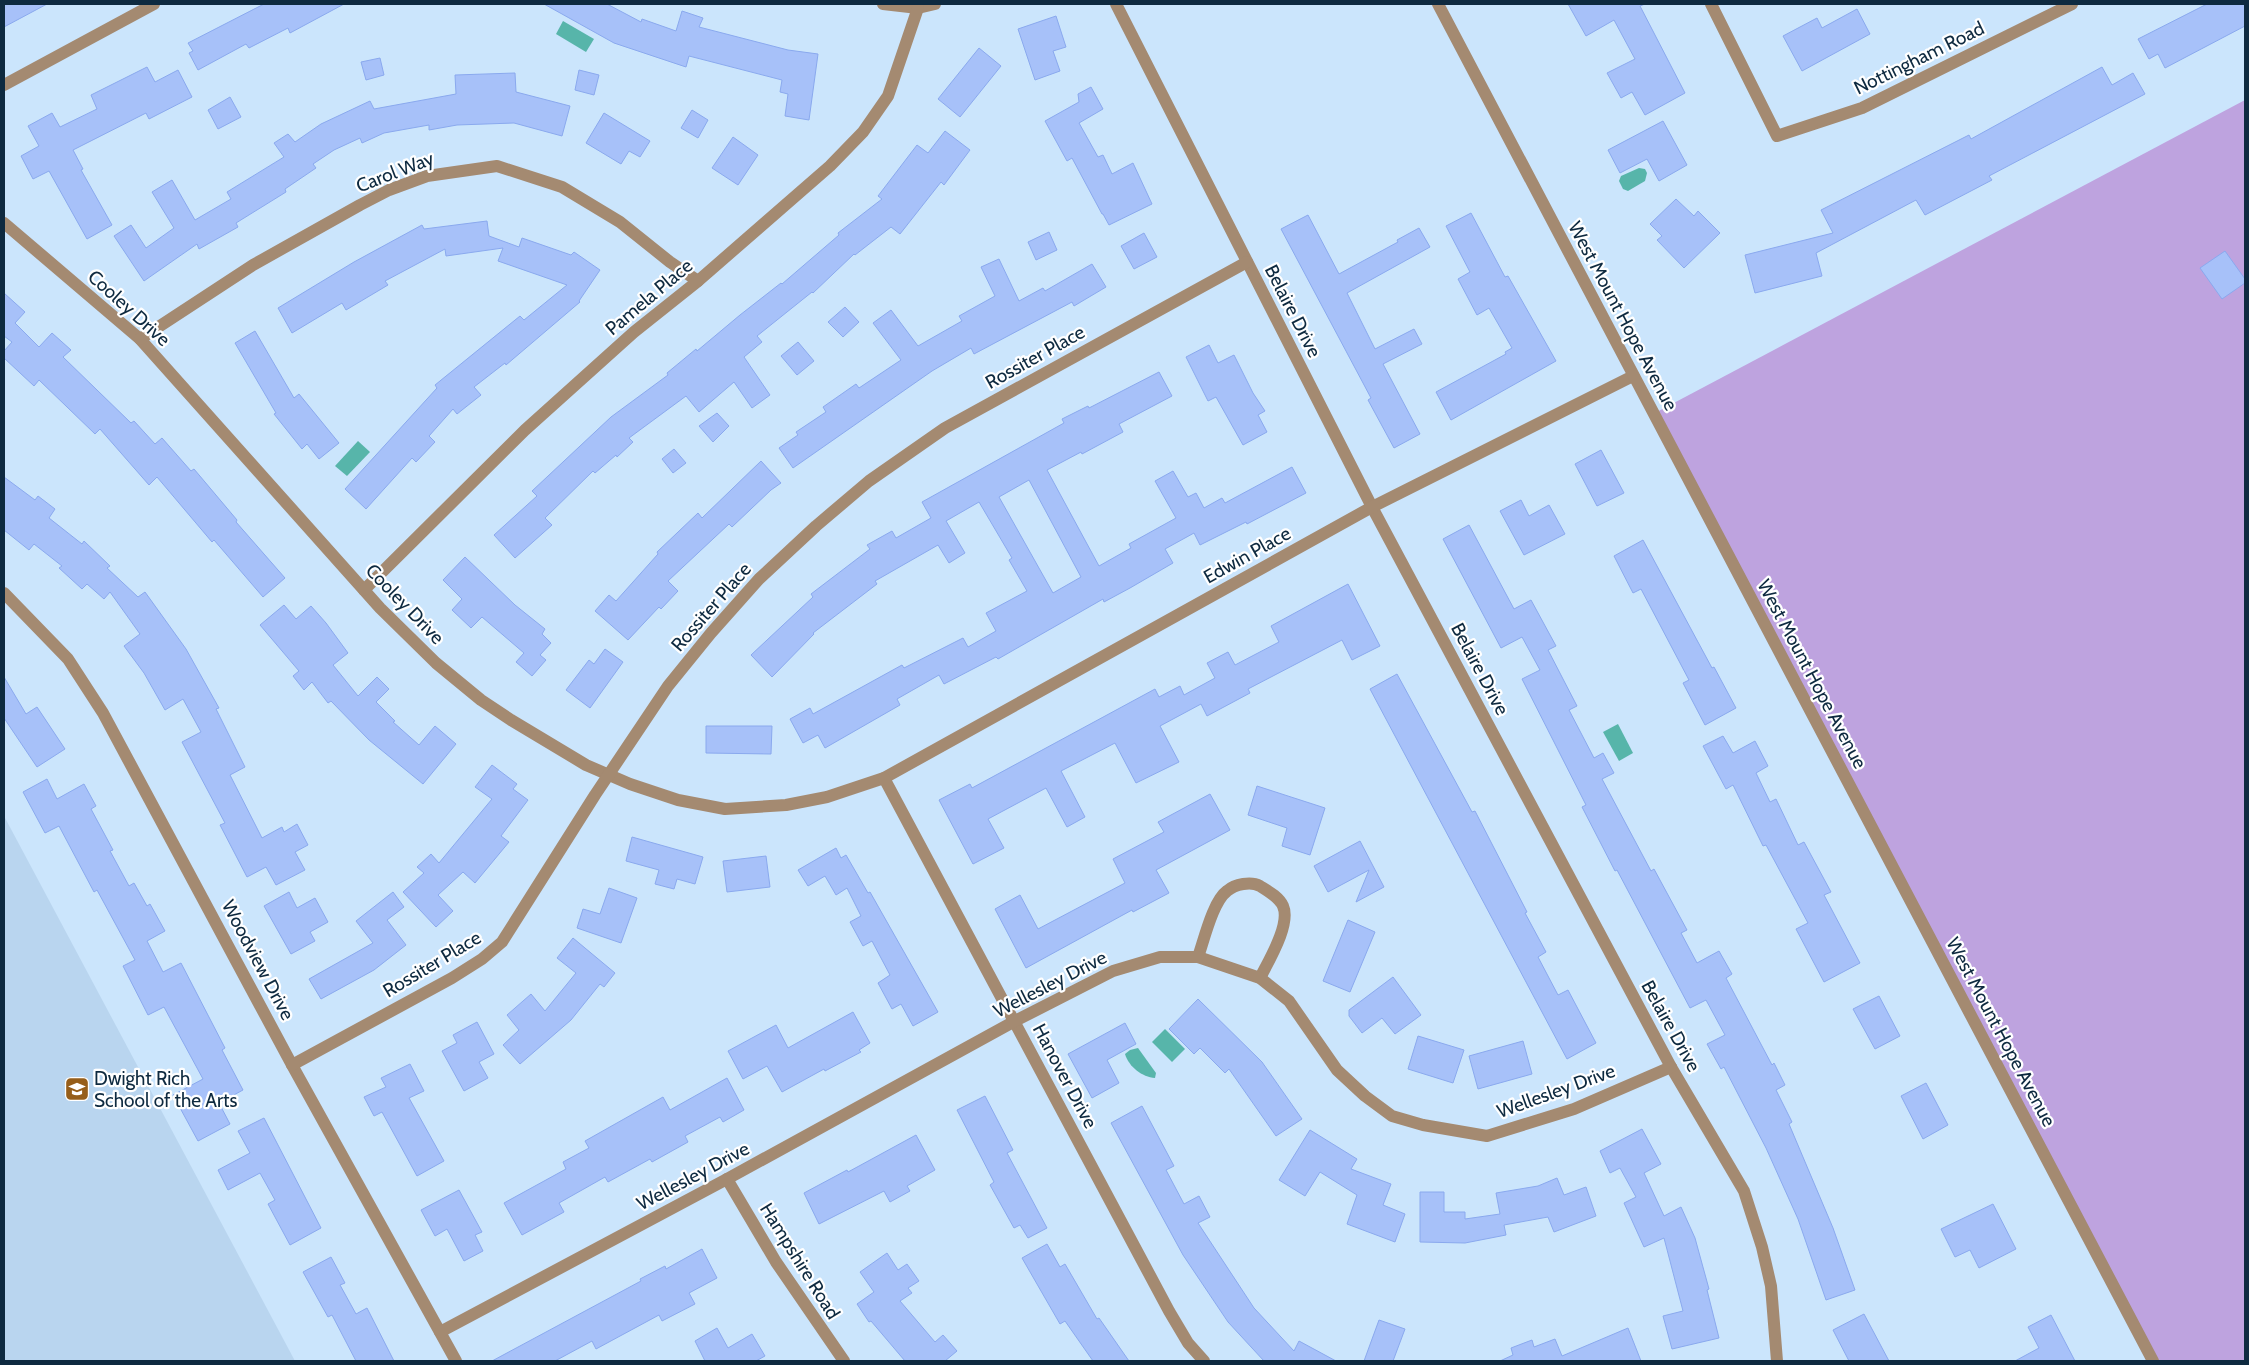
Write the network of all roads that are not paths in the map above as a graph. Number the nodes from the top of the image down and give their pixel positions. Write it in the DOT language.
graph roads {
  1 [pos="154,4"];
  2 [pos="883,4"];
  3 [pos="935,4"];
  4 [pos="1116,4"];
  5 [pos="1438,4"];
  6 [pos="1711,4"];
  7 [pos="2072,4"];
  8 [pos="918,8"];
  9 [pos="4,85"];
  10 [pos="4,223"];
  11 [pos="1247,262"];
  12 [pos="698,281"];
  13 [pos="140,339"];
  14 [pos="1633,376"];
  15 [pos="1372,507"];
  16 [pos="364,590"];
  17 [pos="4,593"];
  18 [pos="608,775"];
  19 [pos="884,778"];
  20 [pos="1198,957"];
  21 [pos="1260,978"];
  22 [pos="1015,1022"];
  23 [pos="292,1065"];
  24 [pos="1671,1066"];
  25 [pos="727,1179"];
  26 [pos="440,1332"];
  27 [pos="456,1361"];
  28 [pos="844,1361"];
  29 [pos="1204,1361"];
  30 [pos="1777,1361"];
  31 [pos="2153,1361"];
  1 -- 9 [label="street"];
  2 -- 8 [label="street"];
  3 -- 8 [label="street"];
  4 -- 11 [label="street, Belaire Drive"];
  5 -- 14 [label="street, West Mount Hope Avenue"];
  6 -- 7 [label="street, Nottingham Road"];
  8 -- 12 [label="street, Pamela Place"];
  10 -- 13 [label="street, Cooley Drive"];
  11 -- 15 [label="street, Belaire Drive"];
  11 -- 18 [label="street, Rossiter Place"];
  12 -- 13 [label="street, Carol Way"];
  12 -- 16 [label="street, Pamela Place"];
  13 -- 16 [label="street, Cooley Drive"];
  14 -- 15 [label="street, Edwin Place"];
  14 -- 31 [label="street, West Mount Hope Avenue"];
  15 -- 19 [label="street, Edwin Place"];
  15 -- 24 [label="street, Belaire Drive"];
  16 -- 18 [label="street, Cooley Drive"];
  17 -- 23 [label="street, Woodview Drive"];
  18 -- 19 [label="street, Cooley Drive"];
  18 -- 23 [label="street, Rossiter Place"];
  19 -- 22 [label="street, Hanover Drive"];
  20 -- 21 [label="street, Wellesley Drive"];
  20 -- 21 [label="street"];
  20 -- 22 [label="street, Wellesley Drive"];
  21 -- 24 [label="street, Wellesley Drive"];
  22 -- 25 [label="street, Wellesley Drive"];
  22 -- 29 [label="street, Hanover Drive"];
  23 -- 26 [label="street, Woodview Drive"];
  24 -- 30 [label="street, Belaire Drive"];
  25 -- 26 [label="street, Wellesley Drive"];
  25 -- 28 [label="street, Hampshire Road"];
  26 -- 27 [label="street, Woodview Drive"];
}
